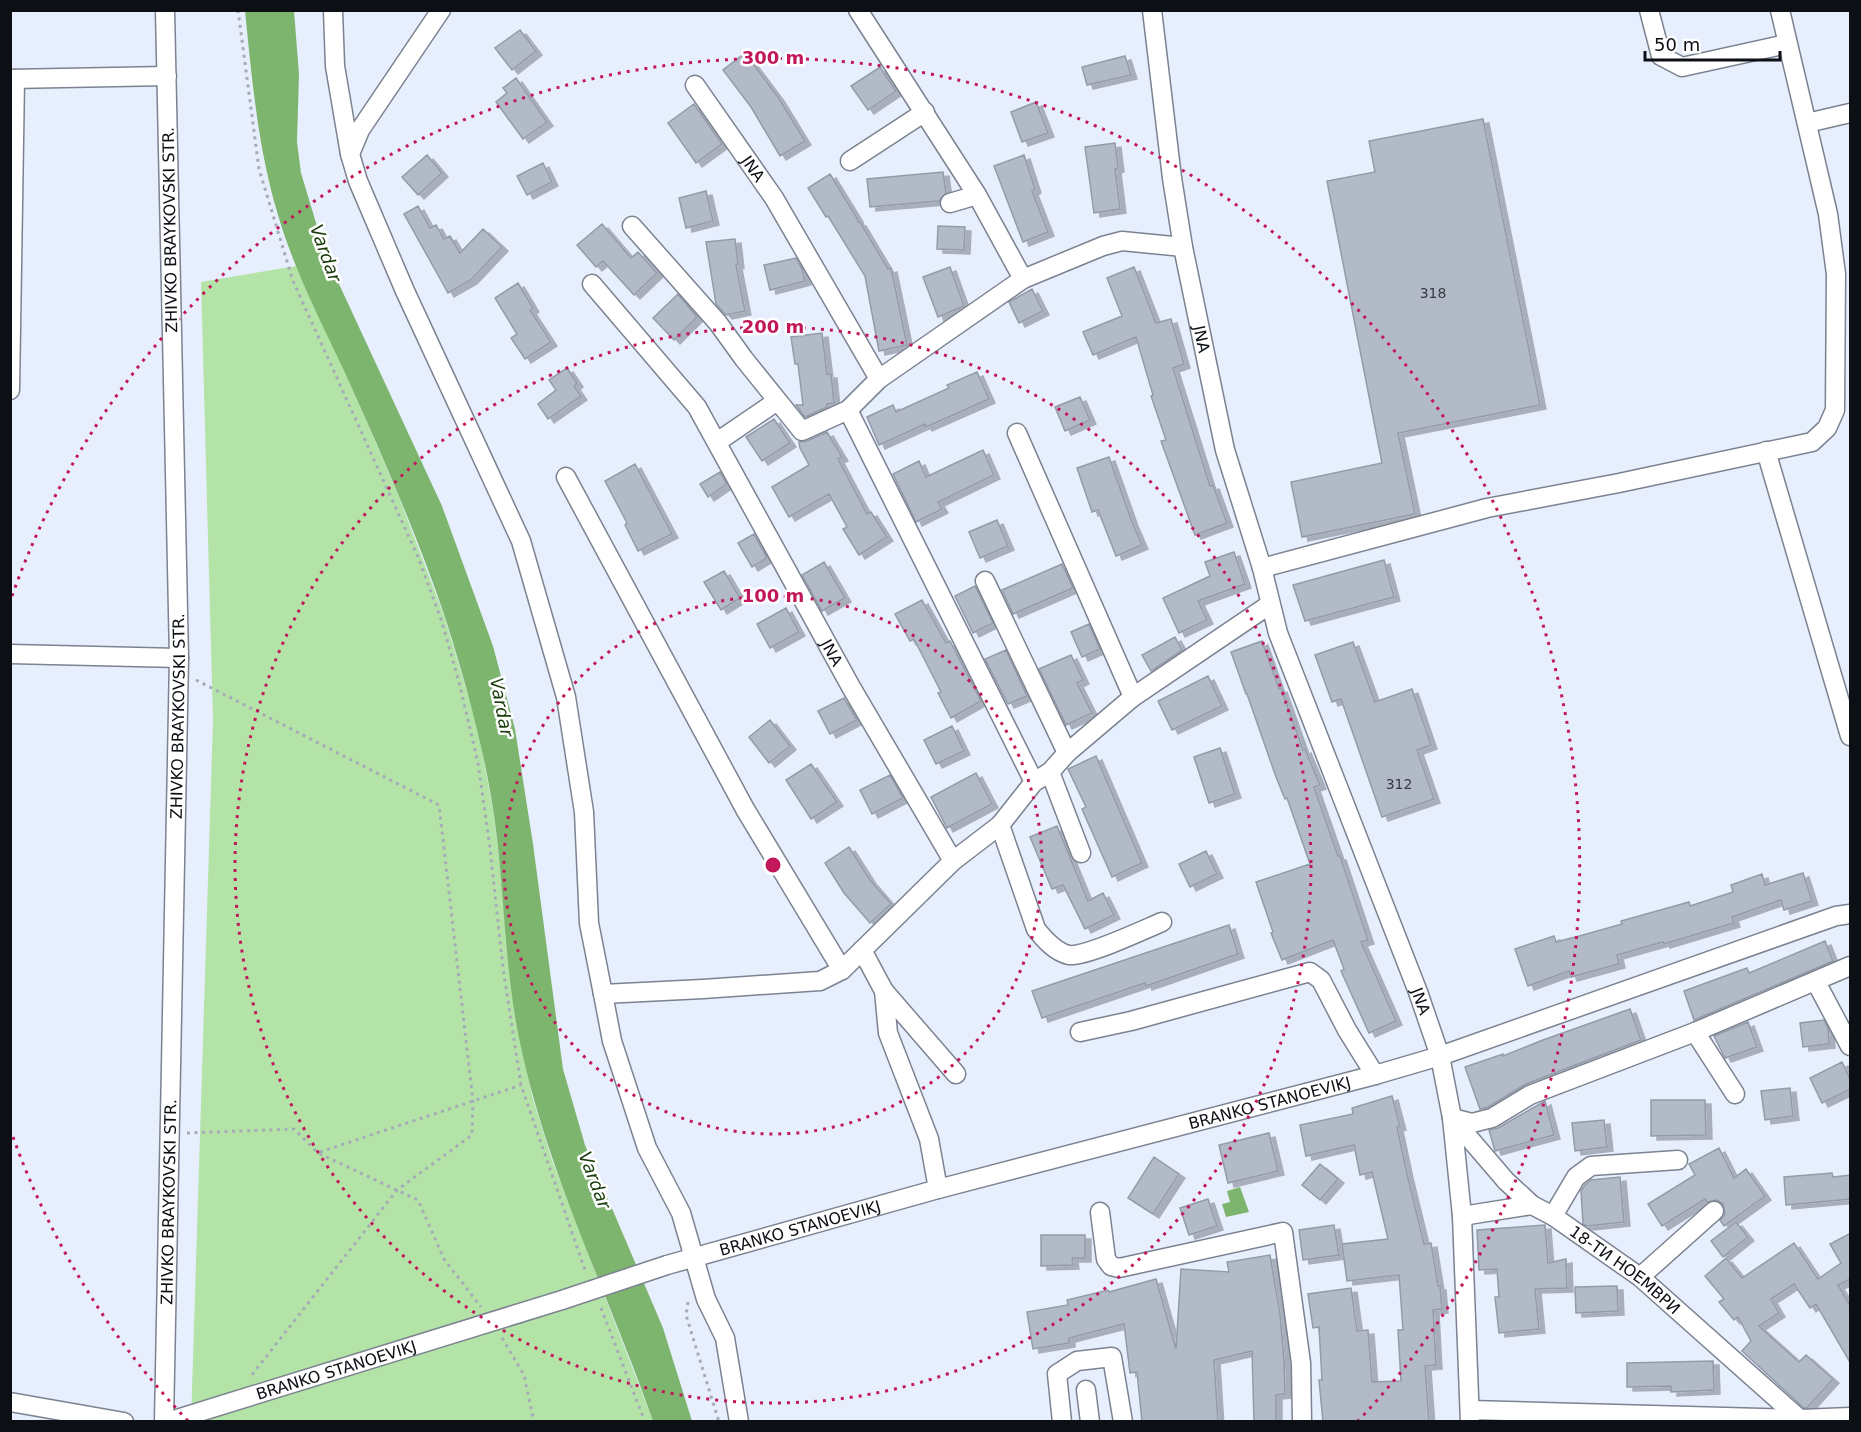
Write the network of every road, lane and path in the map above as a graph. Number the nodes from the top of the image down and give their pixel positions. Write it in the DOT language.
graph roads {
  1 [pos="165,10"];
  2 [pos="238,10"];
  3 [pos="333,10"];
  4 [pos="441,10"];
  5 [pos="858,10"];
  6 [pos="1152,10"];
  7 [pos="1649,10"];
  8 [pos="1780,10"];
  9 [pos="1787,44"];
  10 [pos="167,76"];
  11 [pos="13,79"];
  12 [pos="695,85"];
  13 [pos="925,112"];
  14 [pos="1851,112"];
  15 [pos="1807,123"];
  16 [pos="350,154"];
  17 [pos="850,161"];
  18 [pos="977,195"];
  19 [pos="950,203"];
  20 [pos="632,226"];
  21 [pos="12,240"];
  22 [pos="1183,247"];
  23 [pos="1023,279"];
  24 [pos="592,284"];
  25 [pos="879,379"];
  26 [pos="10,390"];
  27 [pos="777,401"];
  28 [pos="848,410"];
  29 [pos="1017,433"];
  30 [pos="717,442"];
  31 [pos="1766,451"];
  32 [pos="566,477"];
  33 [pos="1262,568"];
  34 [pos="985,581"];
  35 [pos="1269,605"];
  36 [pos="10,654"];
  37 [pos="179,665"];
  38 [pos="1132,697"];
  39 [pos="1851,736"];
  40 [pos="1067,753"];
  41 [pos="1050,772"];
  42 [pos="1034,782"];
  43 [pos="1000,825"];
  44 [pos="1081,853"];
  45 [pos="953,861"];
  46 [pos="1851,914"];
  47 [pos="1162,922"];
  48 [pos="862,951"];
  49 [pos="1851,966"];
  50 [pos="842,970"];
  51 [pos="1816,982"];
  52 [pos="884,992"];
  53 [pos="603,994"];
  54 [pos="1080,1032"];
  55 [pos="1695,1032"];
  56 [pos="1851,1046"];
  57 [pos="1440,1056"];
  58 [pos="956,1074"];
  59 [pos="1375,1075"];
  60 [pos="521,1085"];
  61 [pos="1735,1094"];
  62 [pos="473,1101"];
  63 [pos="1452,1118"];
  64 [pos="170,1134"];
  65 [pos="318,1153"];
  66 [pos="1678,1160"];
  67 [pos="397,1190"];
  68 [pos="938,1190"];
  69 [pos="1532,1205"];
  70 [pos="1714,1211"];
  71 [pos="1100,1212"];
  72 [pos="1462,1216"];
  73 [pos="1553,1216"];
  74 [pos="694,1256"];
  75 [pos="587,1276"];
  76 [pos="1640,1277"];
  77 [pos="690,1291"];
  78 [pos="601,1308"];
  79 [pos="492,1321"];
  80 [pos="1086,1390"];
  81 [pos="231,1401"];
  82 [pos="10,1402"];
  83 [pos="1470,1416"];
  84 [pos="1851,1417"];
  85 [pos="1802,1420"];
  86 [pos="124,1422"];
  87 [pos="166,1422"];
  88 [pos="534,1422"];
  89 [pos="645,1422"];
  90 [pos="718,1422"];
  91 [pos="739,1422"];
  92 [pos="1062,1422"];
  93 [pos="1090,1422"];
  94 [pos="1123,1422"];
  95 [pos="1302,1422"];
  1 -- 10 [label="street, ZHIVKO BRAYKOVSKI STR."];
  2 -- 60 [label="path"];
  3 -- 16 [label="street"];
  4 -- 16 [label="street"];
  5 -- 13 [label="street"];
  6 -- 22 [label="street, JNA"];
  7 -- 9 [label="street"];
  8 -- 9 [label="street"];
  9 -- 15 [label="street"];
  10 -- 11 [label="street"];
  10 -- 37 [label="street, ZHIVKO BRAYKOVSKI STR."];
  11 -- 21 [label="street"];
  12 -- 25 [label="street, JNA"];
  13 -- 17 [label="street"];
  13 -- 18 [label="street"];
  14 -- 15 [label="street"];
  15 -- 31 [label="street"];
  16 -- 53 [label="street"];
  18 -- 19 [label="street"];
  18 -- 23 [label="street"];
  20 -- 27 [label="street"];
  21 -- 26 [label="street"];
  22 -- 23 [label="street"];
  22 -- 33 [label="street, JNA"];
  23 -- 25 [label="street"];
  24 -- 30 [label="street, JNA"];
  25 -- 28 [label="street"];
  27 -- 28 [label="street"];
  27 -- 30 [label="street"];
  28 -- 42 [label="street"];
  29 -- 38 [label="street"];
  30 -- 45 [label="street, JNA"];
  31 -- 33 [label="street"];
  31 -- 39 [label="street"];
  32 -- 50 [label="street"];
  33 -- 35 [label="street, JNA"];
  34 -- 40 [label="street"];
  35 -- 38 [label="street"];
  35 -- 57 [label="street, JNA"];
  36 -- 37 [label="street"];
  37 -- 62 [label="path"];
  37 -- 64 [label="street, ZHIVKO BRAYKOVSKI STR."];
  38 -- 40 [label="street"];
  40 -- 41 [label="street"];
  41 -- 42 [label="street"];
  41 -- 44 [label="street"];
  42 -- 43 [label="street"];
  43 -- 45 [label="street"];
  43 -- 47 [label="street"];
  45 -- 48 [label="street"];
  46 -- 57 [label="street, BRANKO STANOEVIKJ"];
  48 -- 50 [label="street"];
  48 -- 52 [label="street"];
  49 -- 51 [label="street"];
  50 -- 53 [label="street"];
  51 -- 55 [label="street"];
  51 -- 56 [label="street"];
  52 -- 58 [label="street"];
  52 -- 68 [label="street"];
  53 -- 74 [label="street"];
  54 -- 59 [label="street"];
  55 -- 61 [label="street"];
  55 -- 63 [label="street"];
  57 -- 59 [label="street, BRANKO STANOEVIKJ"];
  57 -- 63 [label="street, JNA"];
  59 -- 68 [label="street, BRANKO STANOEVIKJ"];
  60 -- 62 [label="path"];
  60 -- 75 [label="path"];
  62 -- 65 [label="path"];
  62 -- 67 [label="path"];
  63 -- 69 [label="street, 18-ТИ НОЕМВРИ"];
  63 -- 72 [label="street, JNA"];
  64 -- 65 [label="path"];
  64 -- 87 [label="street, ZHIVKO BRAYKOVSKI STR."];
  65 -- 67 [label="path"];
  66 -- 73 [label="street"];
  67 -- 79 [label="path"];
  67 -- 81 [label="path"];
  68 -- 74 [label="street, BRANKO STANOEVIKJ"];
  69 -- 72 [label="street"];
  69 -- 73 [label="street, 18-ТИ НОЕМВРИ"];
  70 -- 76 [label="street"];
  71 -- 95 [label="street"];
  72 -- 83 [label="street, JNA"];
  73 -- 76 [label="street, 18-ТИ НОЕМВРИ"];
  74 -- 79 [label="street, BRANKO STANOEVIKJ, bridge"];
  74 -- 91 [label="street"];
  76 -- 85 [label="street, 18-ТИ НОЕМВРИ"];
  77 -- 90 [label="path"];
  78 -- 89 [label="path"];
  79 -- 81 [label="street, BRANKO STANOEVIKJ"];
  79 -- 88 [label="path"];
  80 -- 93 [label="street"];
  81 -- 87 [label="street, BRANKO STANOEVIKJ"];
  82 -- 86 [label="street"];
  83 -- 85 [label="street"];
  84 -- 85 [label="street"];
  92 -- 94 [label="street"];
}
